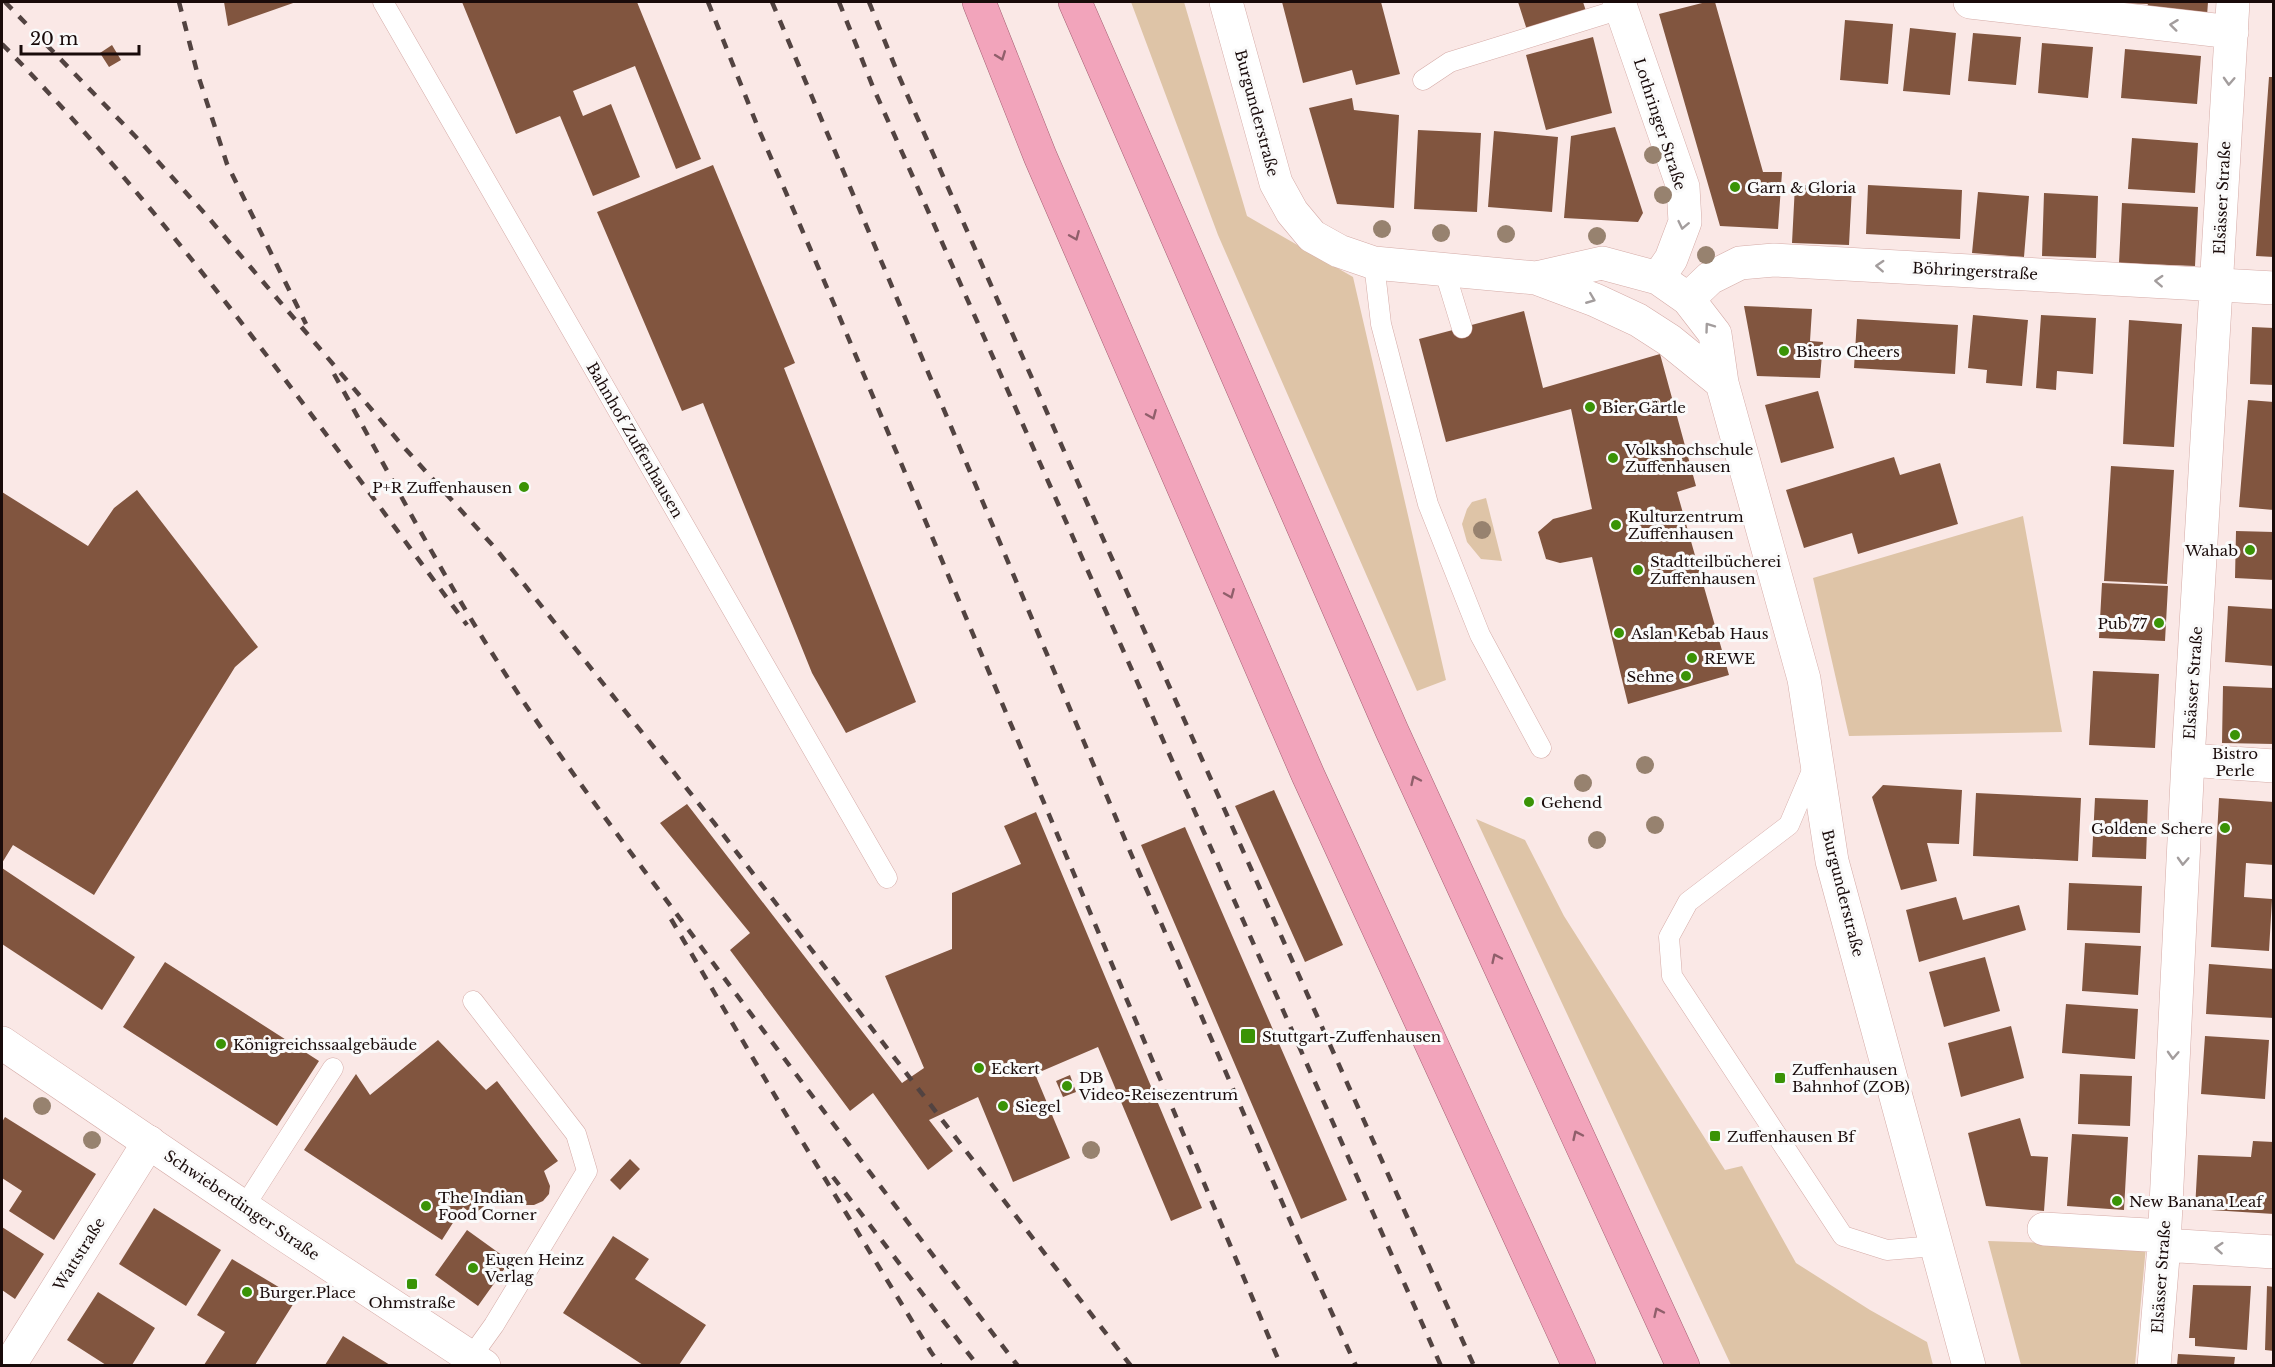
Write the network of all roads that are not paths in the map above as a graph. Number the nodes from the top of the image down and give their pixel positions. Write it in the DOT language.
graph roads {
  1 [pos="383,2"];
  2 [pos="980,2"];
  3 [pos="1075,2"];
  4 [pos="1226,2"];
  5 [pos="1970,2"];
  6 [pos="1620,5"];
  7 [pos="2233,17"];
  8 [pos="1423,80"];
  9 [pos="1374,263"];
  10 [pos="1444,269"];
  11 [pos="1536,278"];
  12 [pos="1658,278"];
  13 [pos="2217,284"];
  14 [pos="2274,288"];
  15 [pos="1688,299"];
  16 [pos="1462,328"];
  17 [pos="1722,383"];
  18 [pos="1541,748"];
  19 [pos="1816,760"];
  20 [pos="2188,760"];
  21 [pos="2274,766"];
  22 [pos="887,878"];
  23 [pos="473,1001"];
  24 [pos="2,1043"];
  25 [pos="333,1068"];
  26 [pos="149,1142"];
  27 [pos="244,1207"];
  28 [pos="2044,1229"];
  29 [pos="2164,1241"];
  30 [pos="1935,1246"];
  31 [pos="2274,1252"];
  32 [pos="478,1361"];
  33 [pos="9,1365"];
  34 [pos="1579,1365"];
  35 [pos="1683,1365"];
  36 [pos="1969,1365"];
  37 [pos="2154,1365"];
  1 -- 22 [label="lane, Bahnhof Zuffenhausen"];
  2 -- 34 [label="highway, one-way"];
  35 -- 3 [label="highway, one-way"];
  4 -- 9 [label="street, Burgunderstraße"];
  7 -- 5 [label="street, one-way"];
  6 -- 8 [label="lane"];
  6 -- 12 [label="street, Lothringer Straße, one-way"];
  7 -- 13 [label="street, Elsässer Straße, one-way"];
  9 -- 10 [label="street, Burgunderstraße"];
  9 -- 18 [label="lane"];
  10 -- 11 [label="street, Burgunderstraße"];
  10 -- 16 [label="lane"];
  11 -- 12 [label="street, Burgunderstraße"];
  11 -- 17 [label="street, Burgunderstraße, one-way"];
  12 -- 15 [label="street, Burgunderstraße"];
  13 -- 14 [label="street, Böhringerstraße"];
  13 -- 15 [label="street, Böhringerstraße, one-way"];
  13 -- 20 [label="street, Elsässer Straße"];
  17 -- 15 [label="street, Burgunderstraße, one-way"];
  17 -- 19 [label="street, Burgunderstraße"];
  19 -- 30 [label="street, Burgunderstraße"];
  19 -- 30 [label="lane"];
  20 -- 21 [label="street"];
  20 -- 29 [label="street, Elsässer Straße, one-way"];
  23 -- 32 [label="lane"];
  24 -- 26 [label="street, Schwieberdinger Straße"];
  25 -- 27 [label="lane"];
  26 -- 27 [label="street, Schwieberdinger Straße"];
  26 -- 33 [label="street, Wattstraße"];
  27 -- 32 [label="street, Schwieberdinger Straße"];
  28 -- 29 [label="street"];
  31 -- 29 [label="street, one-way"];
  29 -- 37 [label="street, Elsässer Straße"];
  30 -- 36 [label="street, Burgunderstraße"];
}
